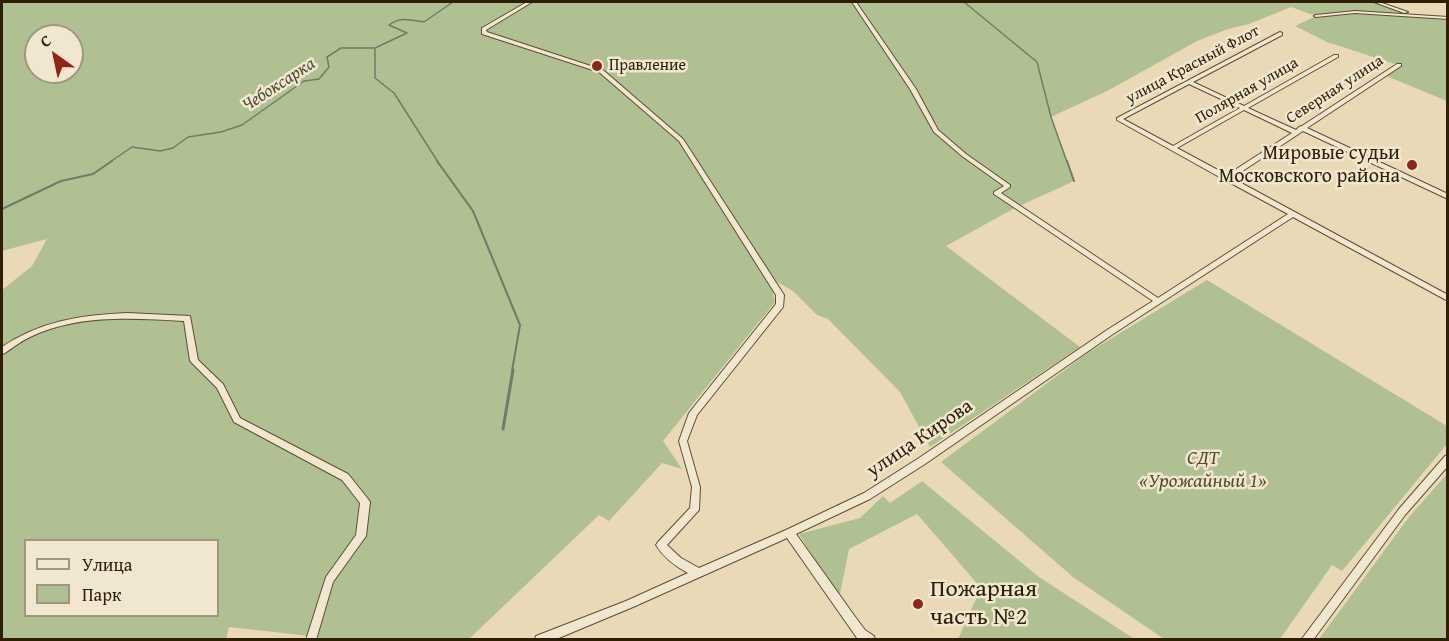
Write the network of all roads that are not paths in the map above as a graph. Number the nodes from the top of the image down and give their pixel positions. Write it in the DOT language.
graph roads {
  1 [pos="530,2"];
  2 [pos="854,2"];
  3 [pos="1376,2"];
  4 [pos="1316,16"];
  5 [pos="1416,16"];
  6 [pos="1448,18"];
  7 [pos="1280,34"];
  8 [pos="1336,56"];
  9 [pos="1399,65"];
  10 [pos="1190,83"];
  11 [pos="1244,108"];
  12 [pos="1298,130"];
  13 [pos="1172,149"];
  14 [pos="1226,179"];
  15 [pos="1448,197"];
  16 [pos="1292,215"];
  17 [pos="1448,299"];
  18 [pos="1158,301"];
  19 [pos="2,351"];
  20 [pos="1448,459"];
  21 [pos="789,533"];
  22 [pos="697,572"];
  23 [pos="311,639"];
  24 [pos="540,639"];
  25 [pos="870,639"];
  26 [pos="1306,639"];
  1 -- 22 [label="street"];
  2 -- 18 [label="street"];
  3 -- 5 [label="street"];
  4 -- 5 [label="street"];
  5 -- 6 [label="street"];
  7 -- 10 [label="street, улица Красный Флот"];
  8 -- 11 [label="street, Полярная улица"];
  9 -- 12 [label="street, Северная улица"];
  10 -- 11 [label="street"];
  10 -- 13 [label="street, улица Красный Флот"];
  11 -- 12 [label="street"];
  11 -- 13 [label="street, Полярная улица"];
  12 -- 14 [label="street, Северная улица"];
  12 -- 15 [label="street"];
  13 -- 14 [label="street"];
  14 -- 16 [label="street"];
  16 -- 17 [label="street"];
  16 -- 18 [label="street, улица Кирова"];
  18 -- 21 [label="street, улица Кирова"];
  19 -- 23 [label="street"];
  20 -- 26 [label="street"];
  21 -- 22 [label="street, улица Кирова"];
  21 -- 25 [label="street"];
  22 -- 24 [label="street, улица Кирова"];
}
